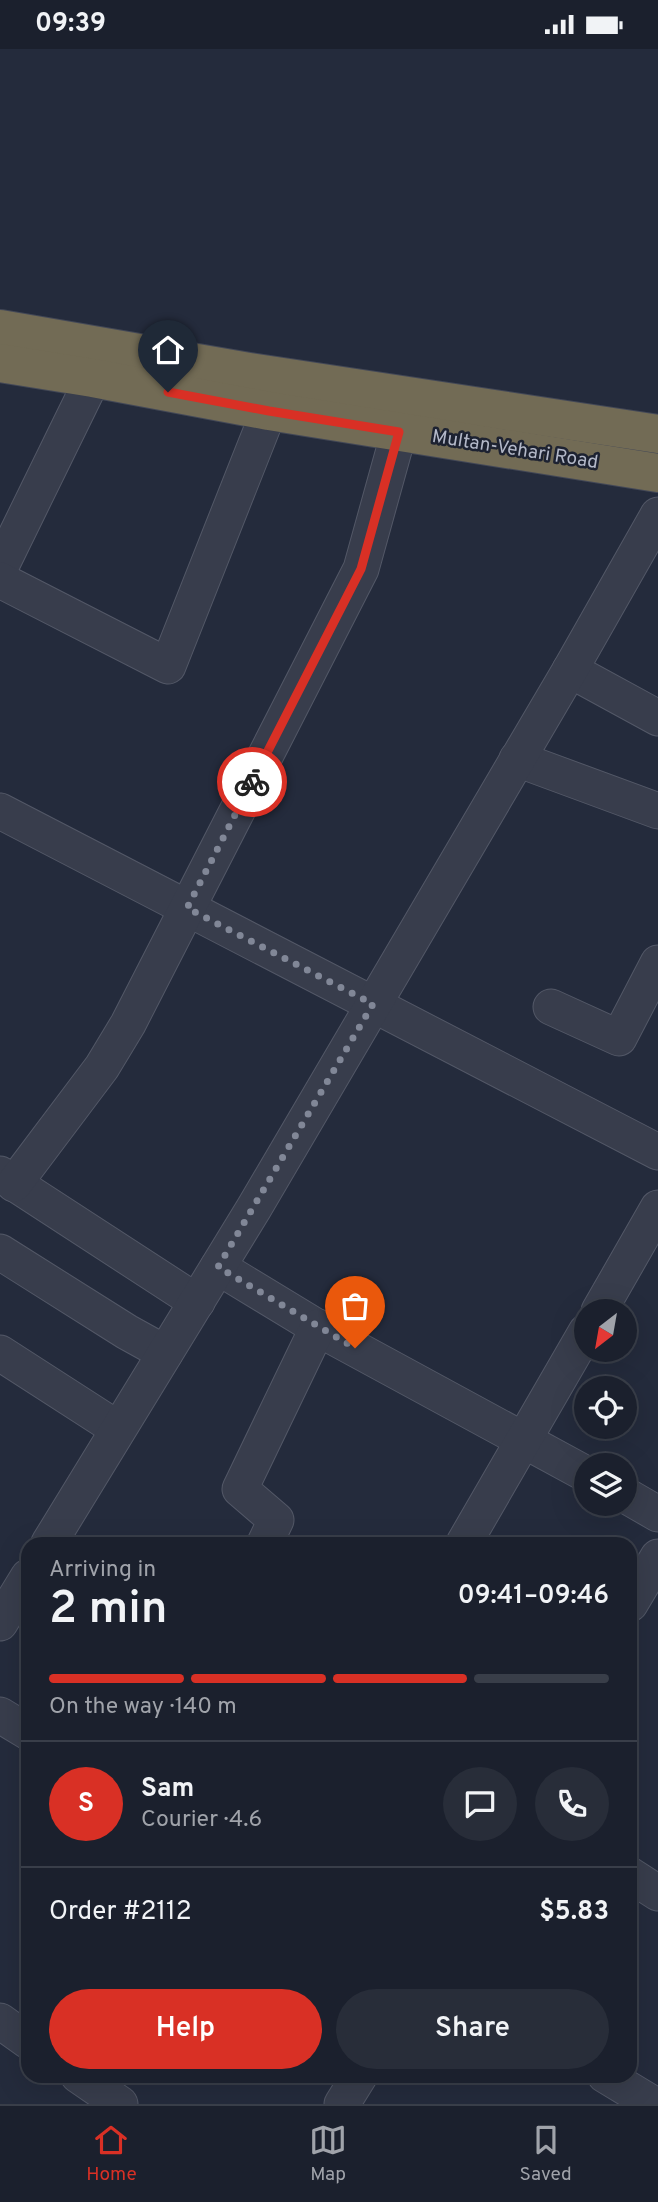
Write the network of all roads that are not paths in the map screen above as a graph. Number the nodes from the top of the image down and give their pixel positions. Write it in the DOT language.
graph roads {
  1 [pos="0,329"];
  2 [pos="0,363"];
  3 [pos="93,378"];
  4 [pos="269,411"];
  5 [pos="399,432"];
  6 [pos="658,434"];
  7 [pos="658,473"];
  8 [pos="658,515"];
  9 [pos="0,568"];
  10 [pos="0,580"];
  11 [pos="570,670"];
  12 [pos="658,719"];
  13 [pos="517,759"];
  14 [pos="0,811"];
  15 [pos="658,811"];
  16 [pos="187,908"];
  17 [pos="658,963"];
  18 [pos="373,1004"];
  19 [pos="551,1007"];
  20 [pos="658,1151"];
  21 [pos="7,1179"];
  22 [pos="658,1208"];
  23 [pos="0,1252"];
  24 [pos="218,1267"];
  25 [pos="606,1299"];
  26 [pos="197,1302"];
  27 [pos="318,1327"];
  28 [pos="0,1353"];
  29 [pos="165,1353"];
  30 [pos="574,1353"];
  31 [pos="118,1429"];
  32 [pos="524,1439"];
  33 [pos="574,1467"];
  34 [pos="637,1502"];
  35 [pos="658,1514"];
  36 [pos="53,1537"];
  37 [pos="268,1537"];
  38 [pos="467,1537"];
  39 [pos="658,1557"];
  40 [pos="21,1588"];
  41 [pos="637,1592"];
  42 [pos="0,1623"];
  43 [pos="0,1715"];
  44 [pos="21,1728"];
  45 [pos="637,1880"];
  46 [pos="658,1893"];
  47 [pos="0,2021"];
  48 [pos="21,2036"];
  49 [pos="90,2083"];
  50 [pos="355,2083"];
  51 [pos="618,2083"];
  52 [pos="120,2104"];
  53 [pos="342,2104"];
  54 [pos="653,2104"];
  1 -- 6 [label="highway, Multan-Vehari Road"];
  2 -- 3 [label="highway, Multan-Vehari Road"];
  3 -- 4 [label="highway, Multan-Vehari Road"];
  3 -- 9 [label="street"];
  4 -- 5 [label="highway, Multan-Vehari Road"];
  4 -- 10 [label="street"];
  5 -- 7 [label="highway, Multan-Vehari Road"];
  5 -- 16 [label="street"];
  8 -- 11 [label="street"];
  11 -- 12 [label="street"];
  11 -- 13 [label="street"];
  13 -- 15 [label="street"];
  13 -- 18 [label="street"];
  14 -- 16 [label="street"];
  16 -- 18 [label="street"];
  16 -- 21 [label="street"];
  17 -- 19 [label="street"];
  18 -- 20 [label="street"];
  18 -- 24 [label="street"];
  21 -- 26 [label="street"];
  22 -- 25 [label="street"];
  23 -- 29 [label="street"];
  24 -- 26 [label="street"];
  24 -- 27 [label="street"];
  26 -- 29 [label="street"];
  27 -- 32 [label="street"];
  27 -- 37 [label="street"];
  28 -- 31 [label="street"];
  29 -- 31 [label="street"];
  30 -- 32 [label="street"];
  31 -- 36 [label="street"];
  32 -- 33 [label="street"];
  32 -- 38 [label="street"];
  34 -- 35 [label="street"];
  39 -- 41 [label="street"];
  40 -- 42 [label="street"];
  43 -- 44 [label="street"];
  45 -- 46 [label="street"];
  47 -- 48 [label="street"];
  49 -- 52 [label="street"];
  50 -- 53 [label="street"];
  51 -- 54 [label="street"];
}
